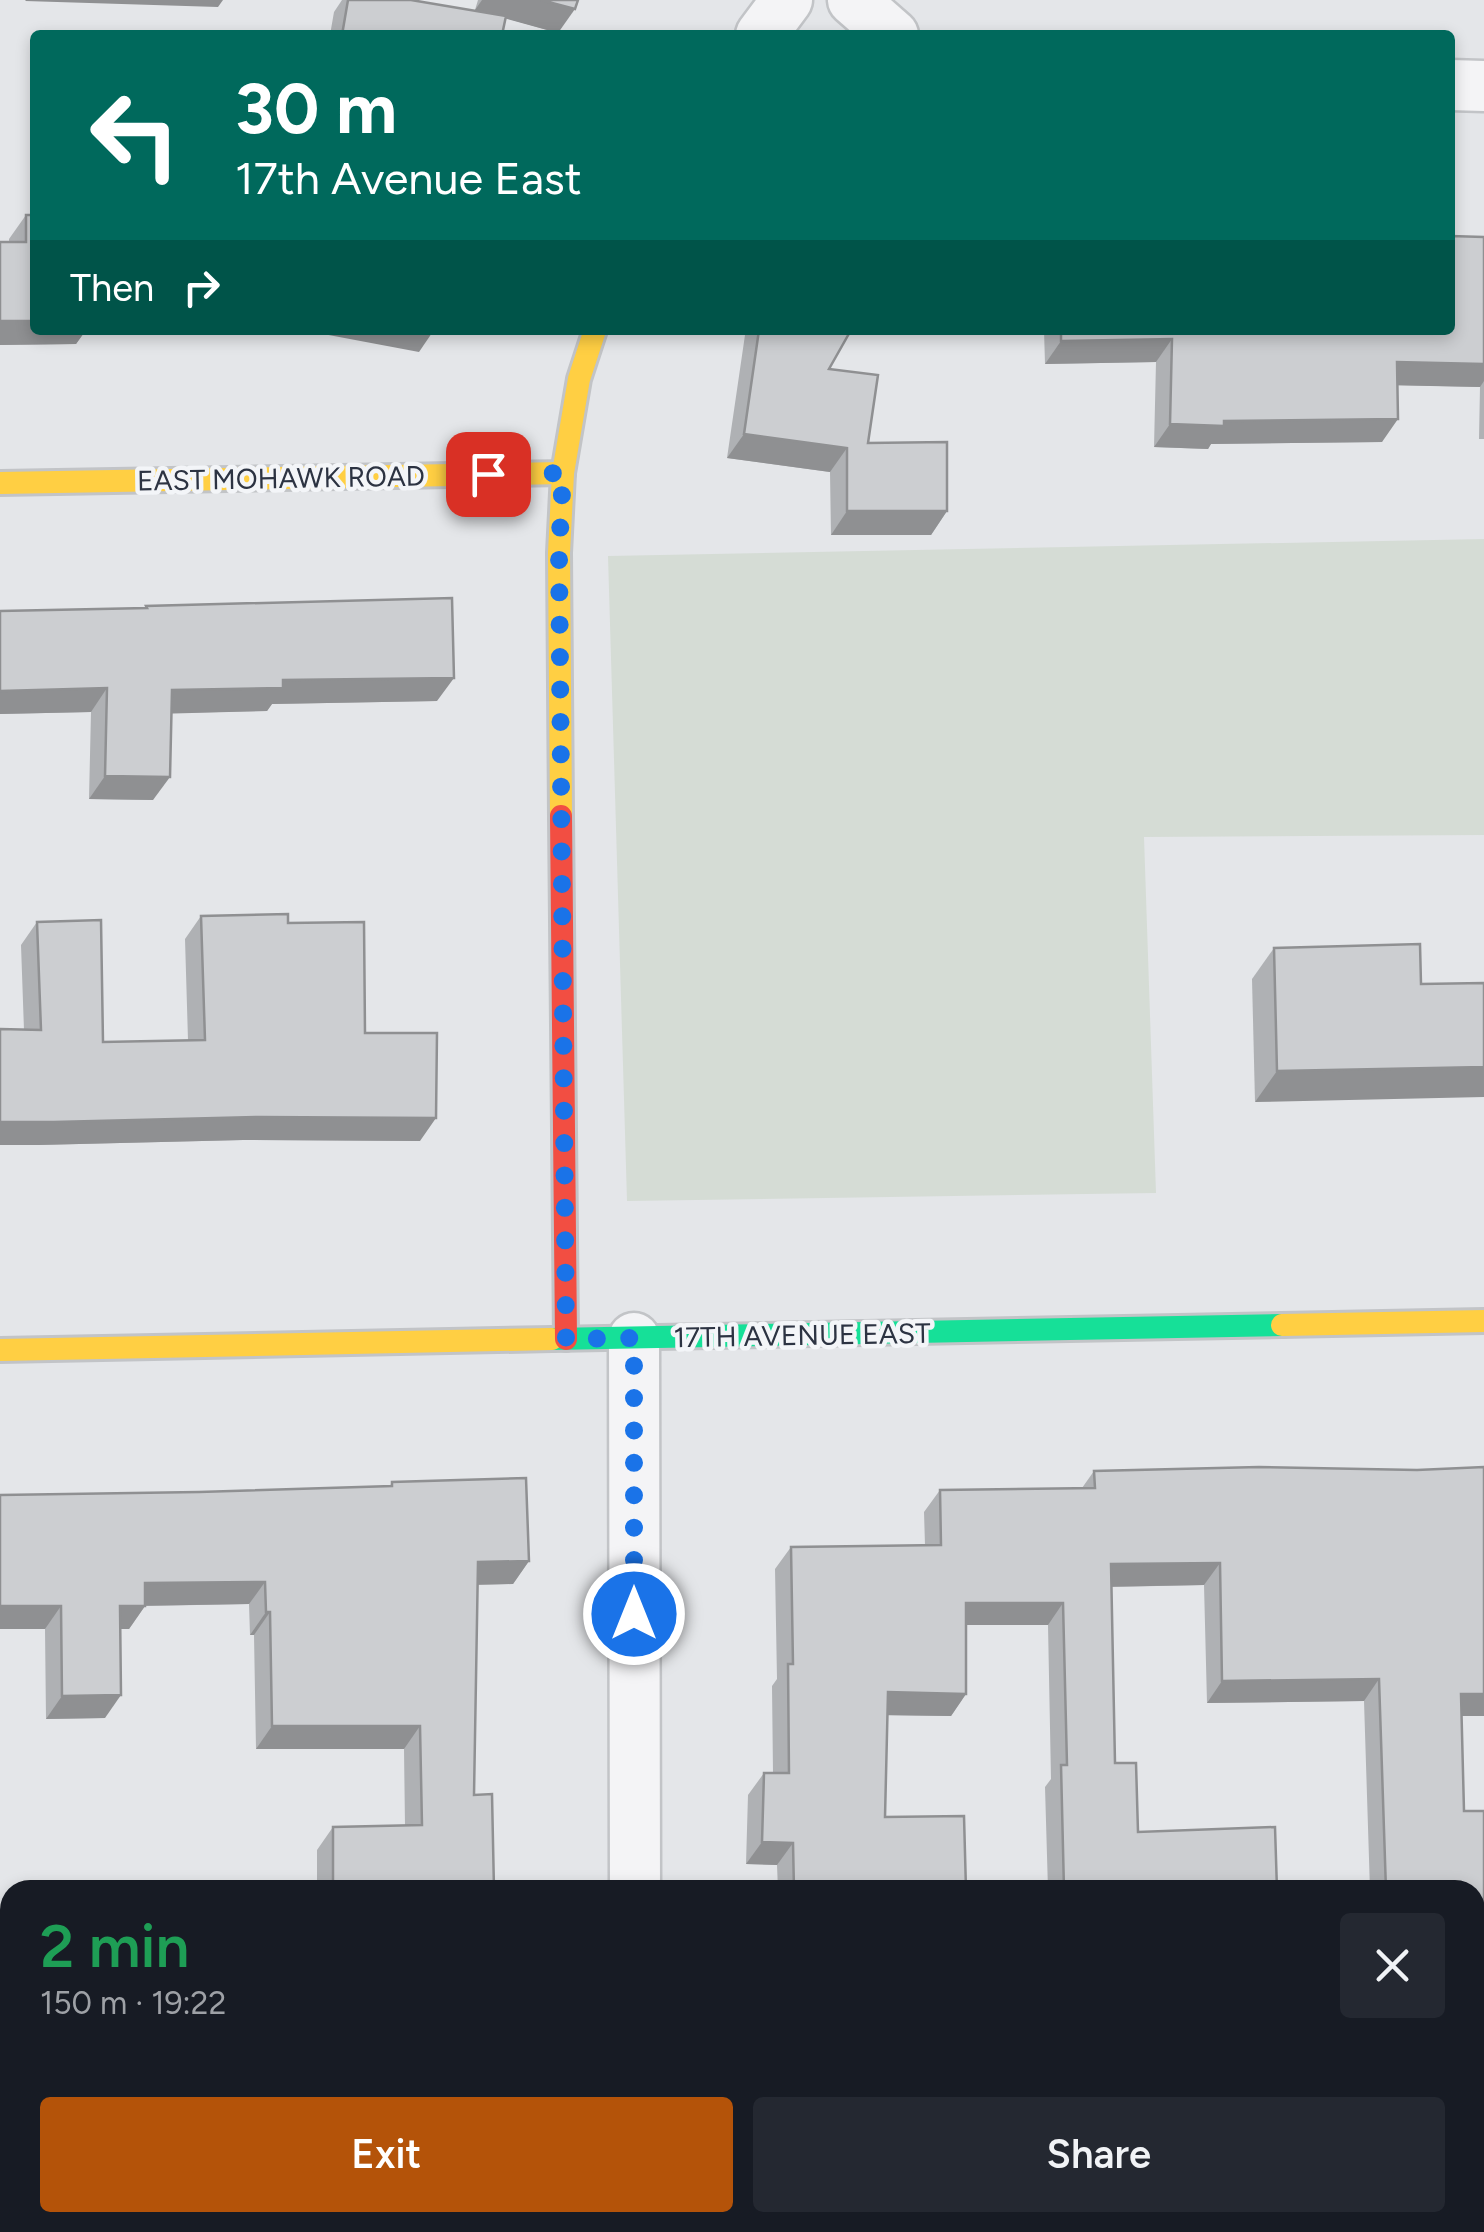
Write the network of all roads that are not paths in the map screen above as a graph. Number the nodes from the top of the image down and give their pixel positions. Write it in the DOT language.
graph roads {
  1 [pos="787,0"];
  2 [pos="853,0"];
  3 [pos="765,30"];
  4 [pos="888,30"];
  5 [pos="1455,85"];
  6 [pos="1484,86"];
  7 [pos="593,335"];
  8 [pos="563,473"];
  9 [pos="0,483"];
  10 [pos="1484,1320"];
  11 [pos="634,1338"];
  12 [pos="566,1339"];
  13 [pos="0,1350"];
  14 [pos="635,1880"];
  1 -- 3 [label="street"];
  2 -- 4 [label="street"];
  5 -- 6 [label="street"];
  7 -- 8 [label="street"];
  8 -- 9 [label="street, EAST MOHAWK ROAD"];
  8 -- 12 [label="street"];
  10 -- 11 [label="street, 17TH AVENUE EAST"];
  11 -- 12 [label="street, 17TH AVENUE EAST"];
  11 -- 14 [label="street"];
  12 -- 13 [label="street, 17TH AVENUE EAST"];
}
